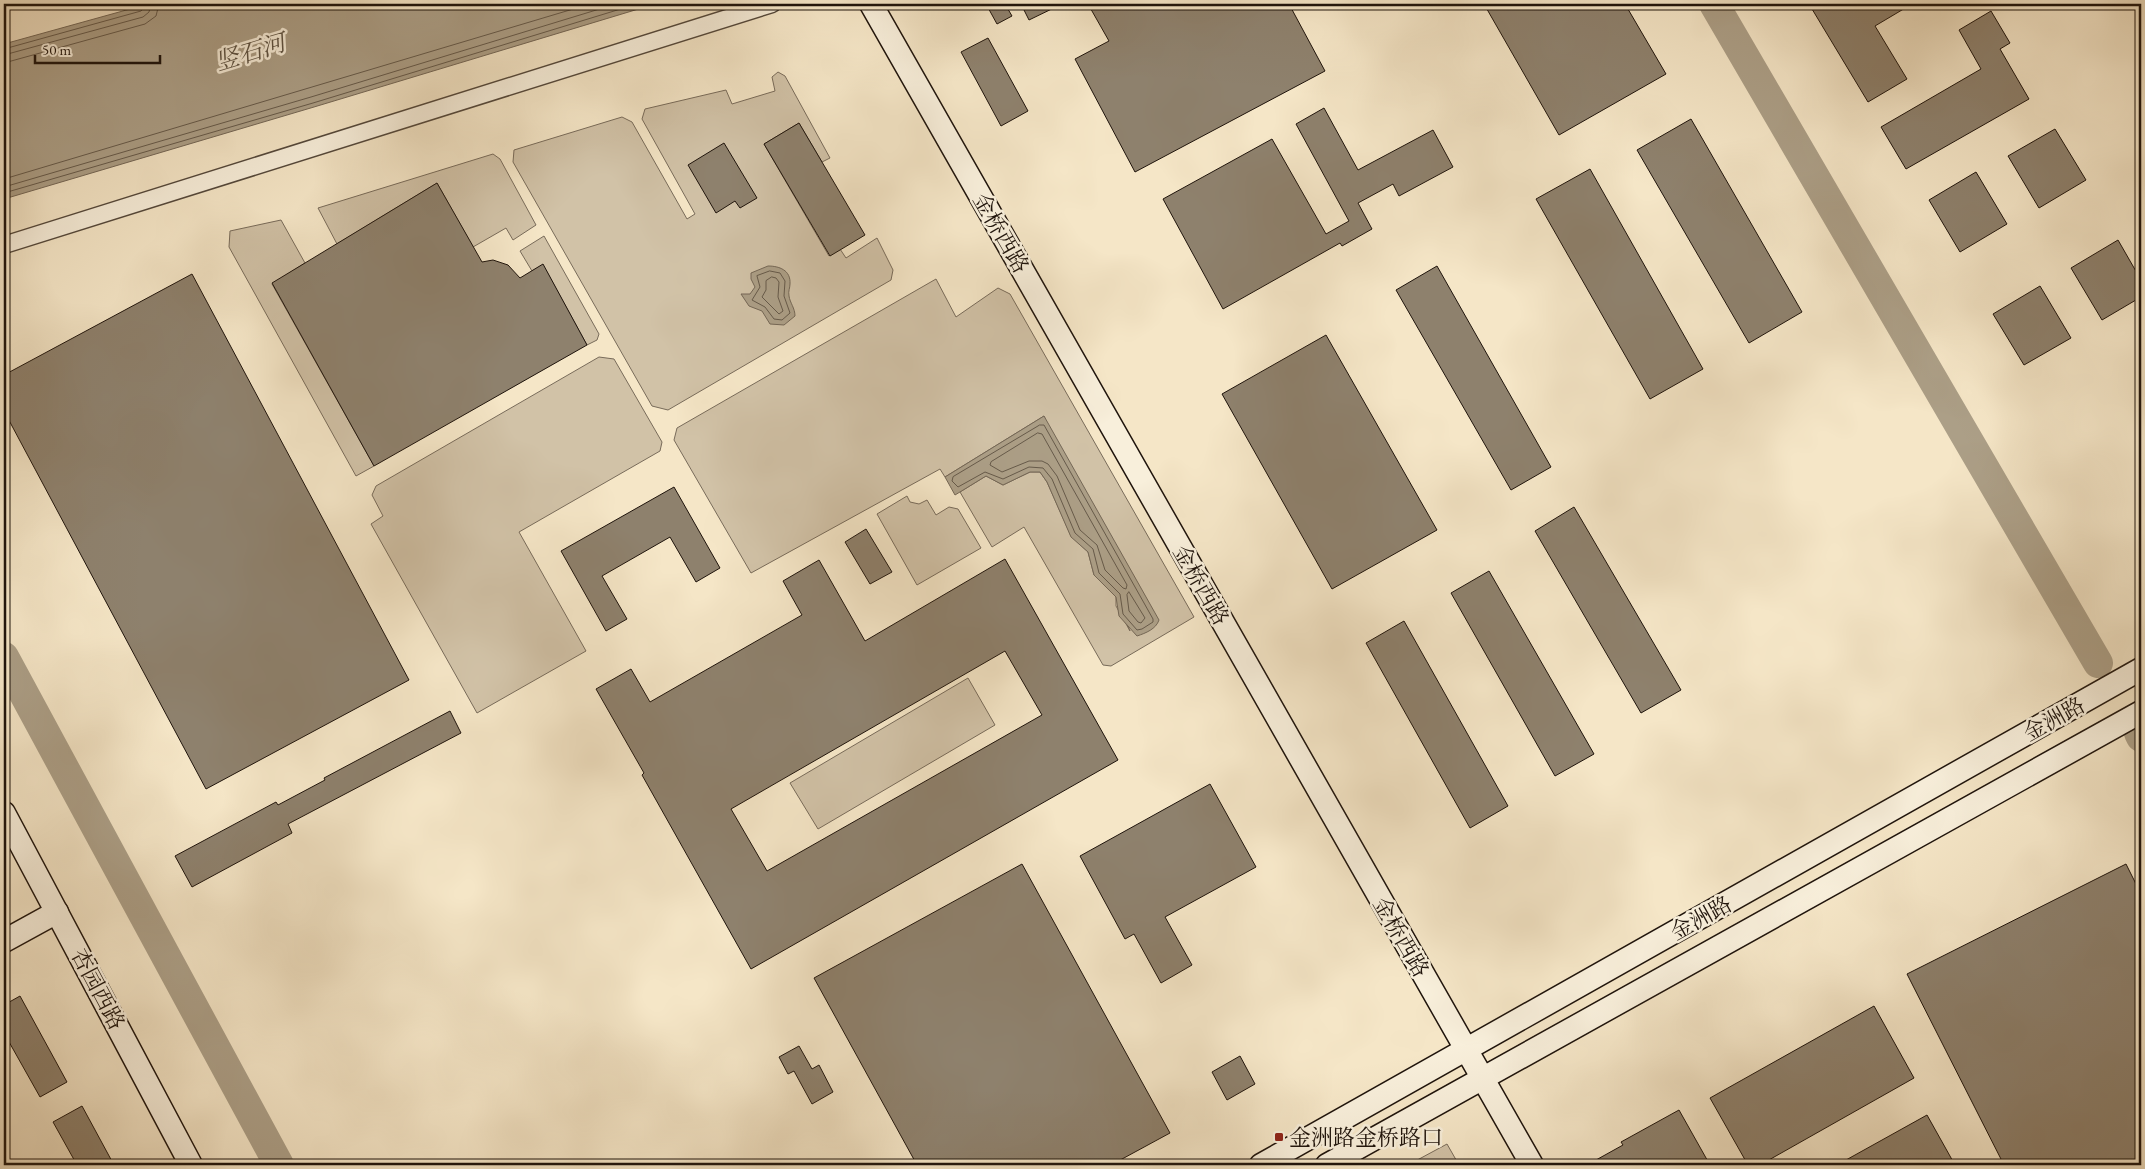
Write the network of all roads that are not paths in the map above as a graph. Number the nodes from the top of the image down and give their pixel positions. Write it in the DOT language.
graph roads {
  1 [pos="772,4"];
  2 [pos="870,4"];
  3 [pos="4,245"];
  4 [pos="2141,669"];
  5 [pos="2141,712"];
  6 [pos="4,813"];
  7 [pos="57,912"];
  8 [pos="4,941"];
  9 [pos="1466,1050"];
  10 [pos="1482,1079"];
  11 [pos="191,1165"];
  12 [pos="1261,1165"];
  13 [pos="1326,1165"];
  14 [pos="1532,1165"];
  1 -- 3 [label="street"];
  2 -- 9 [label="main road, 金桥西路"];
  4 -- 9 [label="main road, 金洲路"];
  5 -- 10 [label="main road, 金洲路"];
  6 -- 7 [label="main road, 杏园西路"];
  7 -- 8 [label="main road"];
  7 -- 11 [label="main road, 杏园西路"];
  9 -- 10 [label="main road, 金桥西路"];
  9 -- 12 [label="main road, 金洲路"];
  10 -- 13 [label="main road, 金洲路"];
  10 -- 14 [label="main road, 金桥西路"];
}
